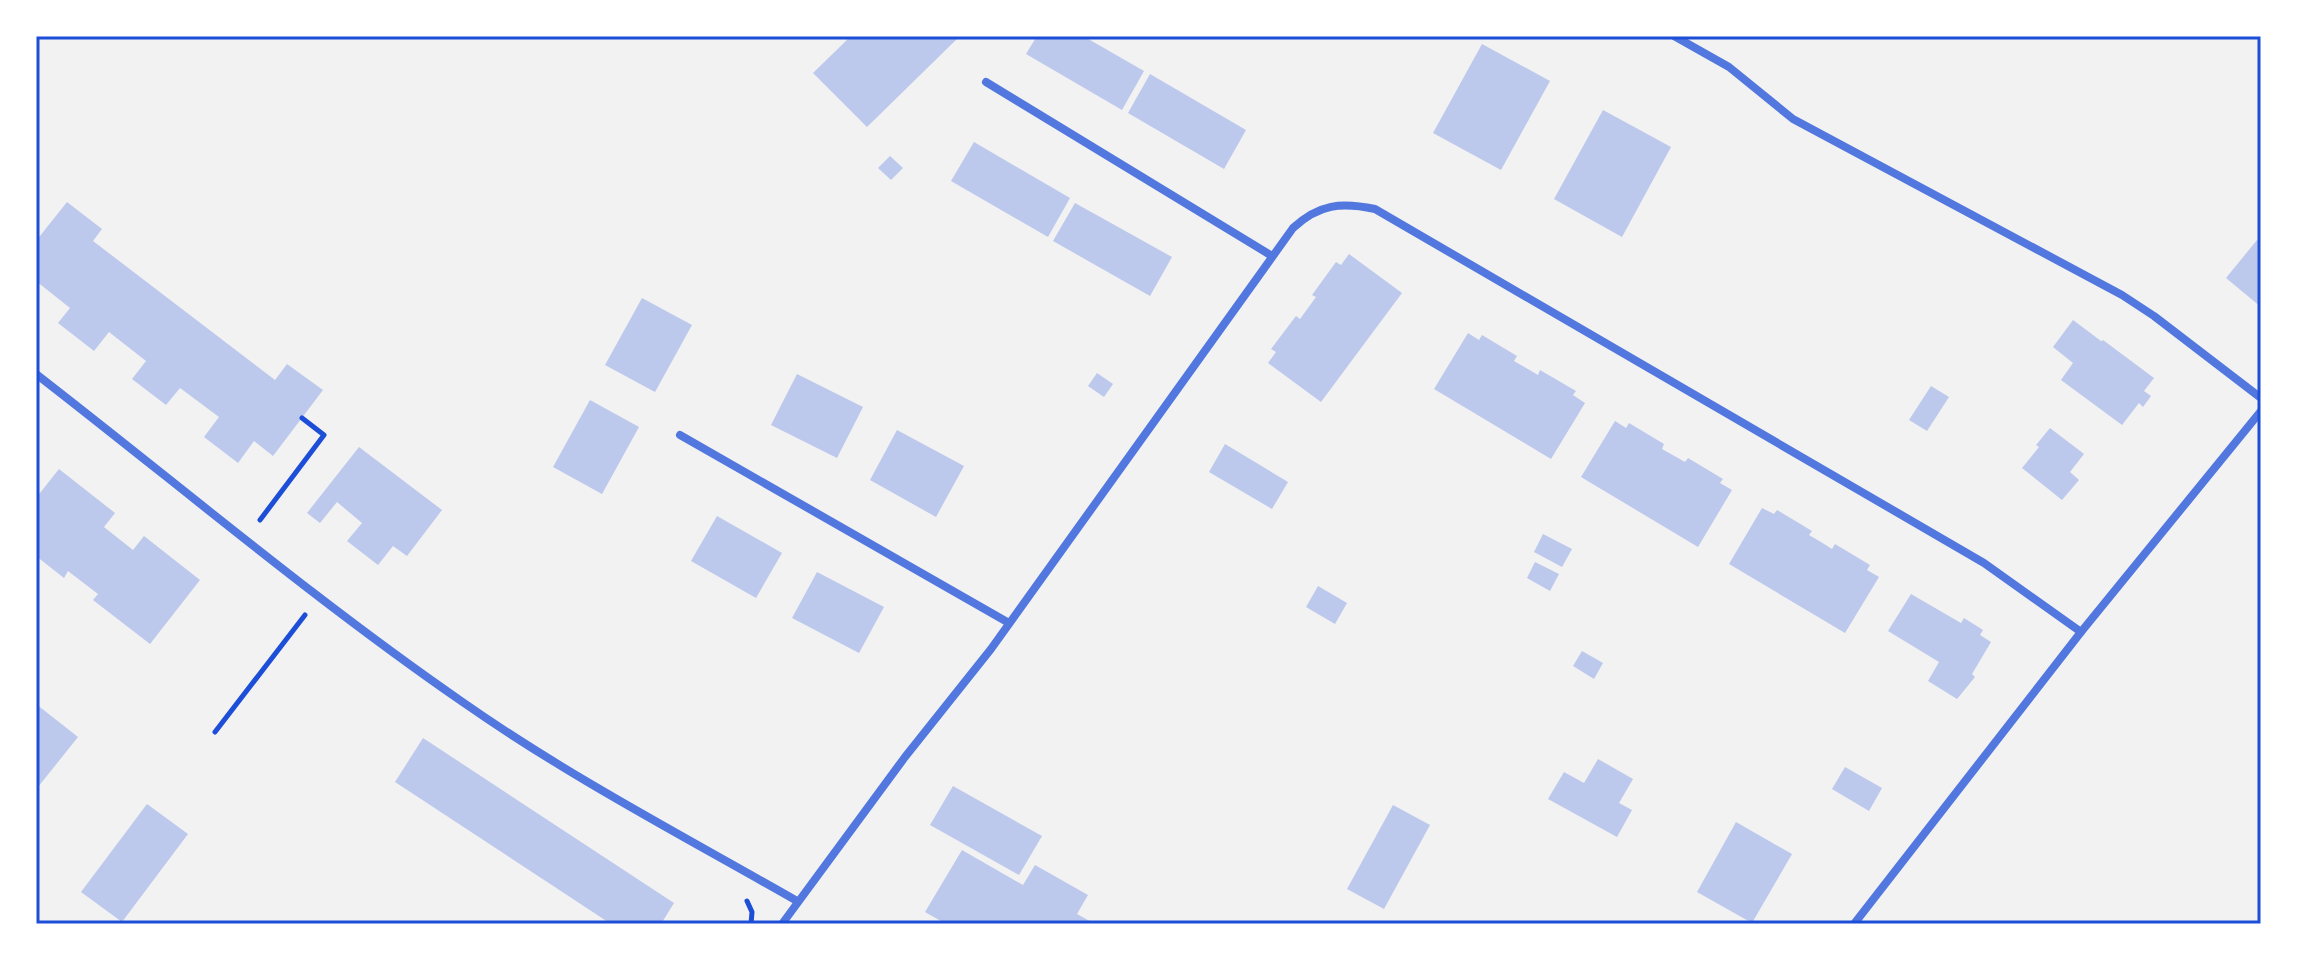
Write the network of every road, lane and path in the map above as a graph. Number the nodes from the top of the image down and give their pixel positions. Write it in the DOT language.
graph roads {
  1 [pos="1674,36"];
  2 [pos="986,82"];
  3 [pos="1272,256"];
  4 [pos="36,374"];
  5 [pos="2261,398"];
  6 [pos="2261,411"];
  7 [pos="302,418"];
  8 [pos="680,435"];
  9 [pos="260,520"];
  10 [pos="307,613"];
  11 [pos="1009,623"];
  12 [pos="2081,632"];
  13 [pos="215,732"];
  14 [pos="797,901"];
  15 [pos="782,924"];
  16 [pos="1854,924"];
  1 -- 5 [label="street"];
  2 -- 3 [label="street"];
  3 -- 11 [label="street"];
  3 -- 12 [label="street"];
  4 -- 14 [label="street"];
  6 -- 12 [label="street"];
  7 -- 9 [label="path"];
  8 -- 11 [label="street"];
  10 -- 13 [label="path"];
  11 -- 14 [label="street"];
  12 -- 16 [label="street"];
  14 -- 15 [label="street"];
}
